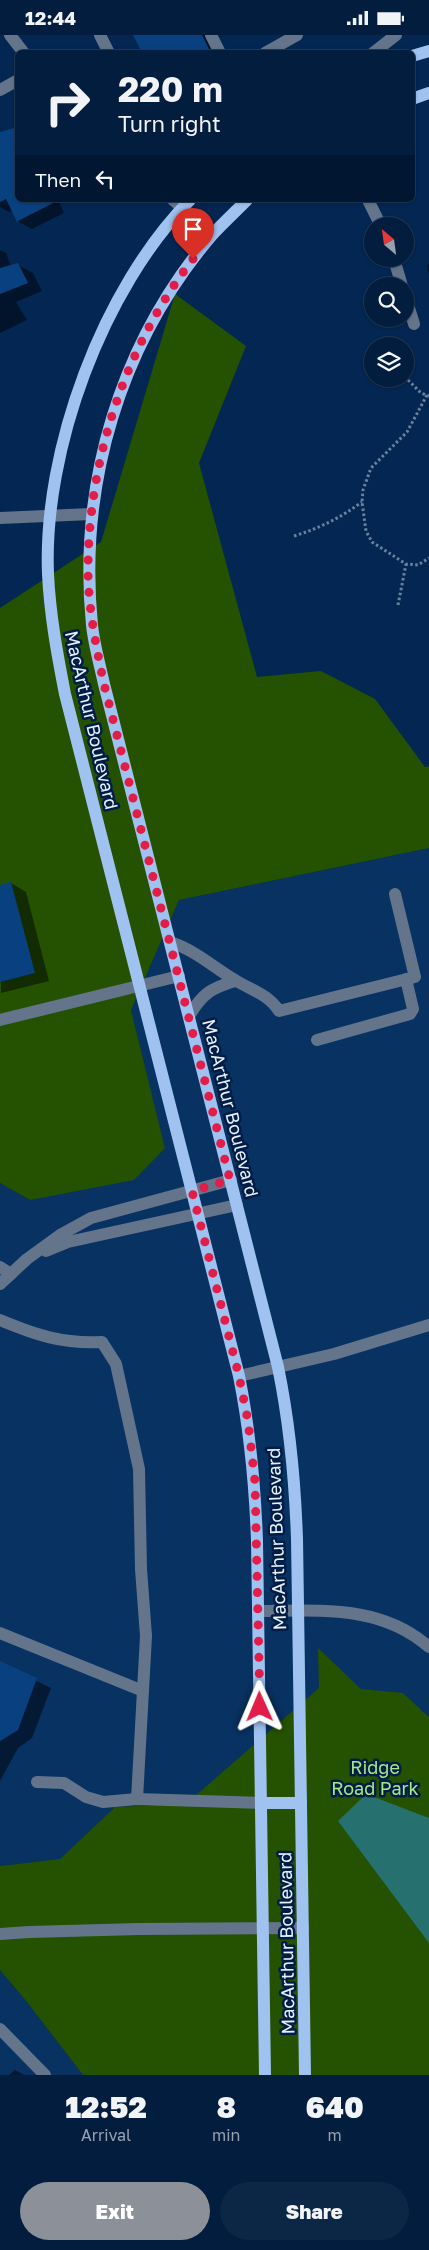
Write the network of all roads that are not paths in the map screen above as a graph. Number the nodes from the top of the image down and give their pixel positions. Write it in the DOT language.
graph roads {
  1 [pos="10,35"];
  2 [pos="100,35"];
  3 [pos="211,35"];
  4 [pos="298,35"];
  5 [pos="396,35"];
  6 [pos="22,50"];
  7 [pos="108,50"];
  8 [pos="218,50"];
  9 [pos="270,50"];
  10 [pos="377,50"];
  11 [pos="429,51"];
  12 [pos="415,55"];
  13 [pos="15,82"];
  14 [pos="0,90"];
  15 [pos="429,93"];
  16 [pos="415,98"];
  17 [pos="245,202"];
  18 [pos="369,202"];
  19 [pos="182,203"];
  20 [pos="376,217"];
  21 [pos="213,234"];
  22 [pos="91,514"];
  23 [pos="50,516"];
  24 [pos="0,518"];
  25 [pos="394,894"];
  26 [pos="170,942"];
  27 [pos="179,976"];
  28 [pos="406,979"];
  29 [pos="236,981"];
  30 [pos="140,986"];
  31 [pos="189,1016"];
  32 [pos="0,1020"];
  33 [pos="317,1040"];
  34 [pos="230,1180"];
  35 [pos="192,1191"];
  36 [pos="237,1205"];
  37 [pos="198,1213"];
  38 [pos="27,1259"];
  39 [pos="6,1270"];
  40 [pos="0,1284"];
  41 [pos="0,1320"];
  42 [pos="429,1325"];
  43 [pos="278,1367"];
  44 [pos="239,1376"];
  45 [pos="258,1611"];
  46 [pos="297,1611"];
  47 [pos="0,1633"];
  48 [pos="429,1647"];
  49 [pos="143,1691"];
  50 [pos="37,1782"];
  51 [pos="137,1799"];
  52 [pos="261,1803"];
  53 [pos="301,1803"];
  54 [pos="303,1928"];
  55 [pos="263,1929"];
  56 [pos="0,1934"];
  57 [pos="0,2029"];
  58 [pos="45,2075"];
  59 [pos="265,2075"];
  60 [pos="305,2075"];
  1 -- 6 [label="street"];
  2 -- 7 [label="street"];
  3 -- 8 [label="street"];
  4 -- 9 [label="street"];
  5 -- 10 [label="street"];
  11 -- 12 [label="main road"];
  13 -- 14 [label="street"];
  15 -- 16 [label="main road"];
  17 -- 21 [label="main road, MacArthur Boulevard"];
  18 -- 20 [label="street"];
  19 -- 21 [label="street"];
  19 -- 23 [label="main road, MacArthur Boulevard"];
  21 -- 22 [label="main road, MacArthur Boulevard"];
  22 -- 23 [label="street"];
  22 -- 26 [label="main road, MacArthur Boulevard"];
  23 -- 24 [label="street"];
  23 -- 30 [label="main road, MacArthur Boulevard"];
  25 -- 28 [label="street"];
  26 -- 27 [label="main road, MacArthur Boulevard"];
  26 -- 29 [label="street"];
  27 -- 30 [label="street"];
  27 -- 31 [label="main road, MacArthur Boulevard"];
  28 -- 29 [label="street"];
  28 -- 33 [label="street"];
  29 -- 31 [label="street"];
  30 -- 32 [label="street"];
  30 -- 35 [label="main road, MacArthur Boulevard"];
  31 -- 34 [label="main road, MacArthur Boulevard"];
  34 -- 35 [label="street"];
  34 -- 36 [label="main road, MacArthur Boulevard"];
  35 -- 37 [label="main road, MacArthur Boulevard"];
  35 -- 38 [label="street"];
  36 -- 37 [label="street"];
  36 -- 43 [label="main road, MacArthur Boulevard"];
  37 -- 38 [label="street"];
  37 -- 44 [label="main road, MacArthur Boulevard"];
  38 -- 39 [label="street"];
  39 -- 40 [label="street"];
  41 -- 49 [label="street"];
  42 -- 43 [label="street"];
  43 -- 44 [label="street"];
  43 -- 46 [label="main road, MacArthur Boulevard"];
  44 -- 45 [label="main road, MacArthur Boulevard"];
  45 -- 46 [label="street"];
  45 -- 52 [label="main road, MacArthur Boulevard"];
  46 -- 48 [label="street"];
  46 -- 53 [label="main road, MacArthur Boulevard"];
  47 -- 49 [label="street"];
  49 -- 51 [label="street"];
  50 -- 51 [label="street"];
  51 -- 52 [label="street"];
  52 -- 53 [label="main road"];
  52 -- 55 [label="main road, MacArthur Boulevard"];
  53 -- 54 [label="main road, MacArthur Boulevard"];
  54 -- 55 [label="street"];
  54 -- 60 [label="main road, MacArthur Boulevard"];
  55 -- 56 [label="street"];
  55 -- 59 [label="main road, MacArthur Boulevard"];
  57 -- 58 [label="street"];
}
